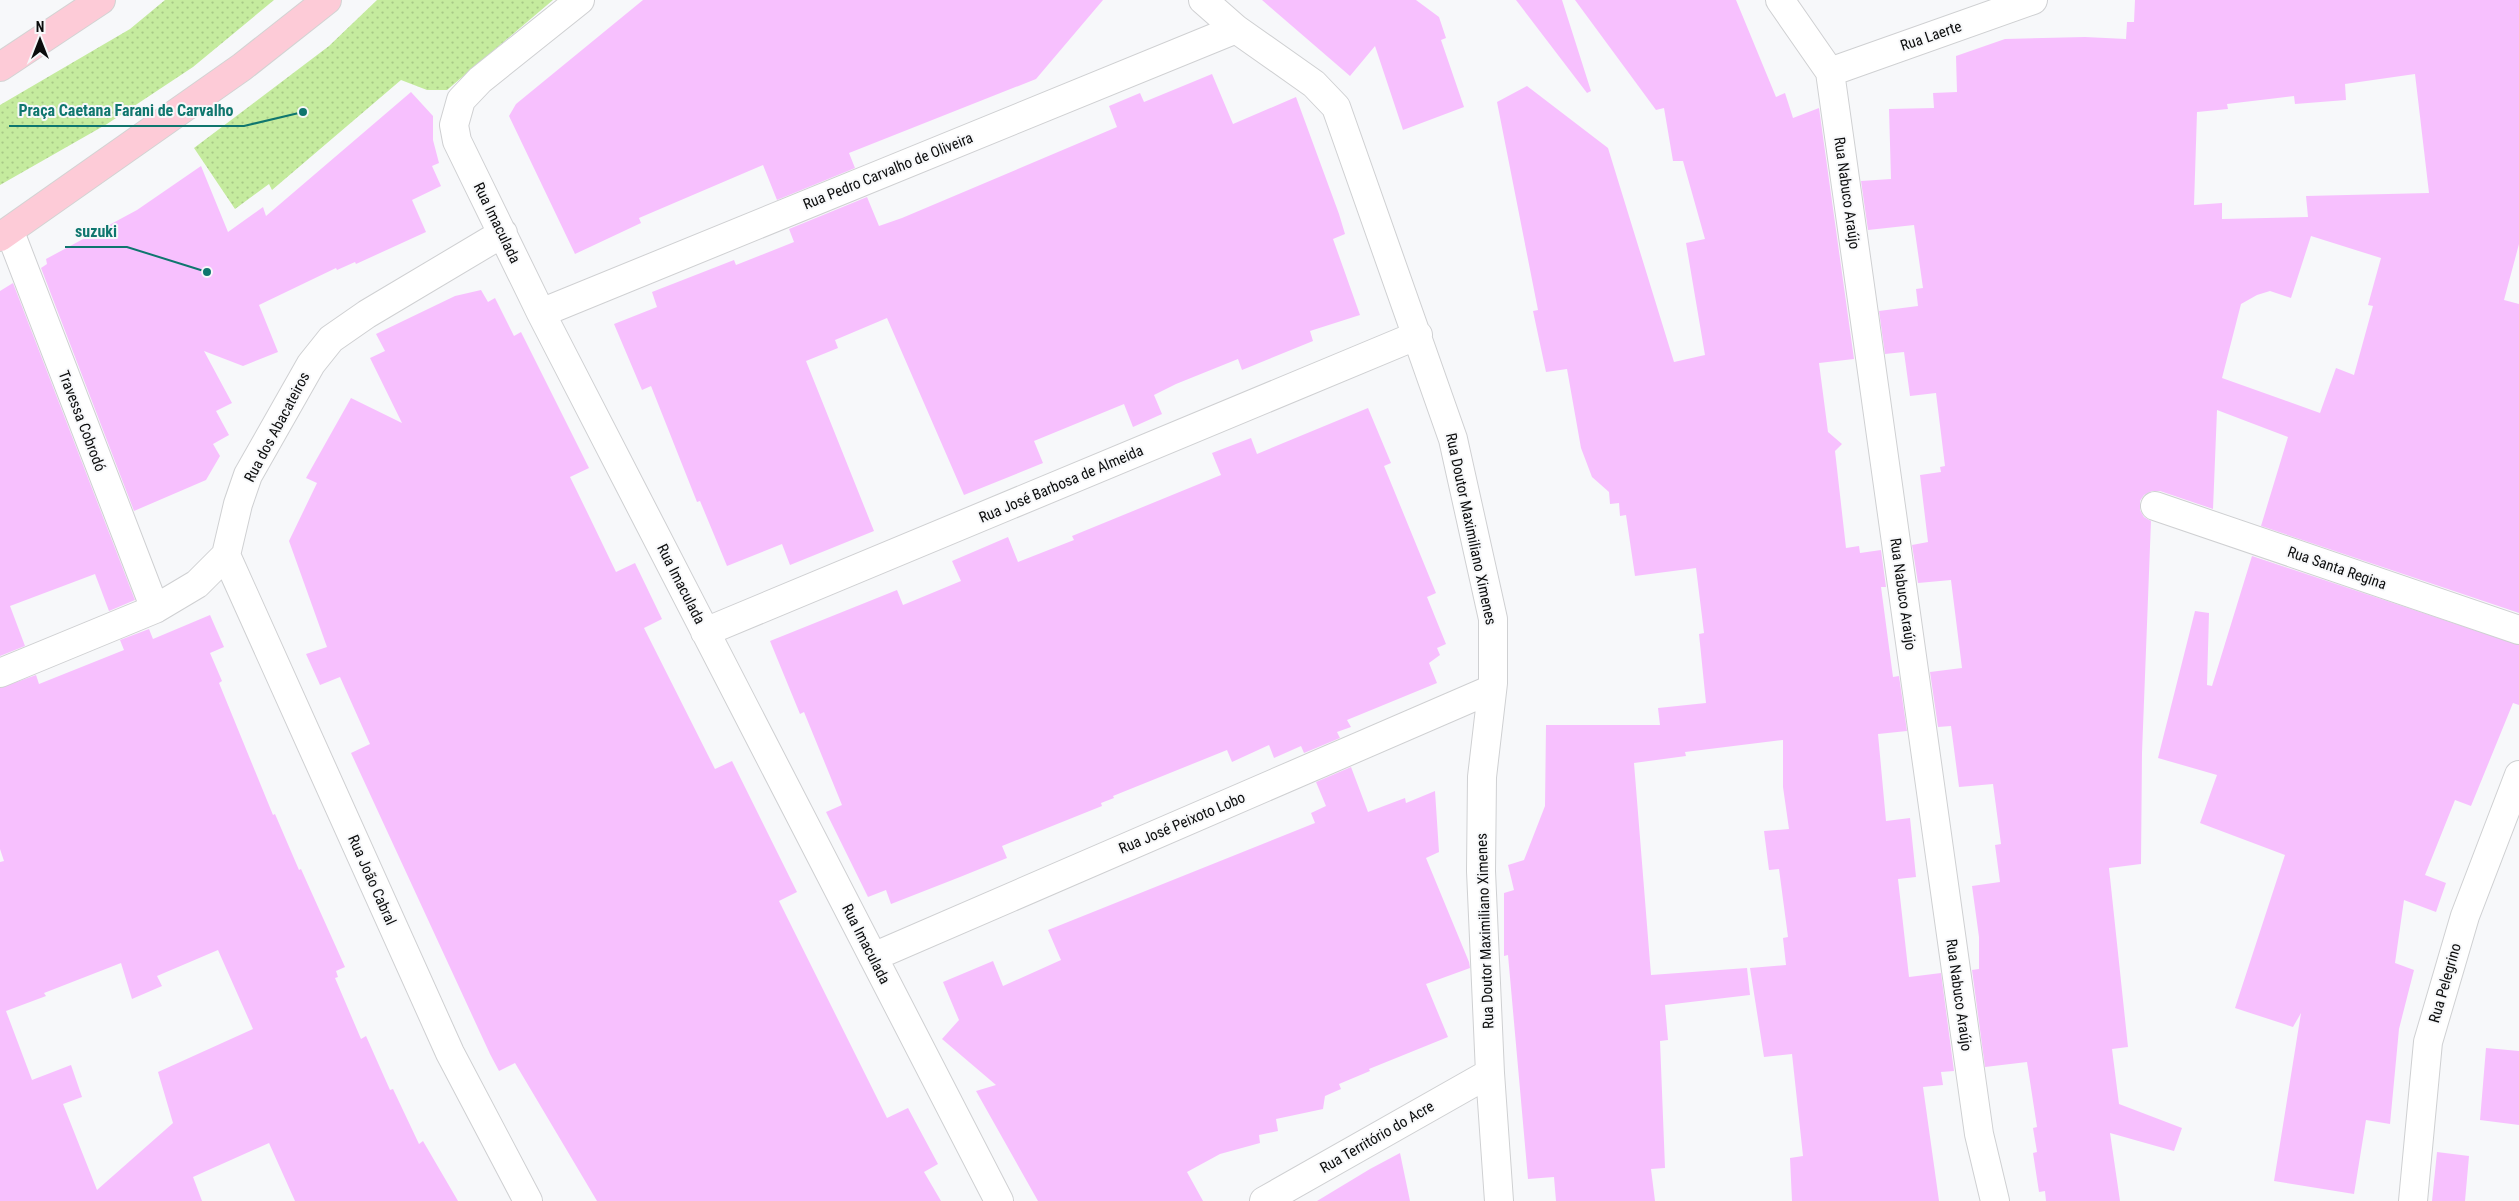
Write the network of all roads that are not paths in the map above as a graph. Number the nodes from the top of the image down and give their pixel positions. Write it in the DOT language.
graph roads {
  1 [pos="101,0"];
  2 [pos="326,0"];
  3 [pos="580,0"];
  4 [pos="1203,0"];
  5 [pos="1780,0"];
  6 [pos="2033,0"];
  7 [pos="1236,29"];
  8 [pos="0,67"];
  9 [pos="1830,72"];
  10 [pos="503,233"];
  11 [pos="5,235"];
  12 [pos="541,313"];
  13 [pos="1418,335"];
  14 [pos="2156,506"];
  15 [pos="226,555"];
  16 [pos="155,609"];
  17 [pos="2519,630"];
  18 [pos="705,632"];
  19 [pos="0,673"];
  20 [pos="1492,689"];
  21 [pos="2519,775"];
  22 [pos="873,957"];
  23 [pos="1490,1073"];
  24 [pos="528,1201"];
  25 [pos="999,1201"];
  26 [pos="1264,1201"];
  27 [pos="1500,1201"];
  28 [pos="1995,1201"];
  29 [pos="2413,1201"];
  1 -- 8 [label="main road"];
  2 -- 11 [label="main road"];
  3 -- 10 [label="street, Rua Imaculada"];
  4 -- 7 [label="street, Rua Doutor Maximiliano Ximenes"];
  5 -- 9 [label="street, Rua Nabuco Araújo"];
  6 -- 9 [label="street, Rua Laerte"];
  7 -- 12 [label="street, Rua Pedro Carvalho de Oliveira"];
  7 -- 13 [label="street, Rua Doutor Maximiliano Ximenes"];
  9 -- 28 [label="street, Rua Nabuco Araújo"];
  10 -- 12 [label="street, Rua Imaculada"];
  10 -- 15 [label="street, Rua dos Abacateiros"];
  11 -- 16 [label="street, Travessa Cobrodó"];
  12 -- 18 [label="street, Rua Imaculada"];
  13 -- 18 [label="street, Rua José Barbosa de Almeida"];
  13 -- 20 [label="street, Rua Doutor Maximiliano Ximenes"];
  14 -- 17 [label="street, Rua Santa Regina"];
  15 -- 16 [label="street"];
  15 -- 24 [label="street, Rua João Cabral"];
  16 -- 19 [label="street"];
  18 -- 22 [label="street, Rua Imaculada"];
  20 -- 22 [label="street, Rua José Peixoto Lobo"];
  20 -- 23 [label="street, Rua Doutor Maximiliano Ximenes"];
  21 -- 29 [label="street, Rua Pelegrino"];
  22 -- 25 [label="street, Rua Imaculada"];
  23 -- 26 [label="street, Rua Território do Acre"];
  23 -- 27 [label="street, Rua Doutor Maximiliano Ximenes"];
}
